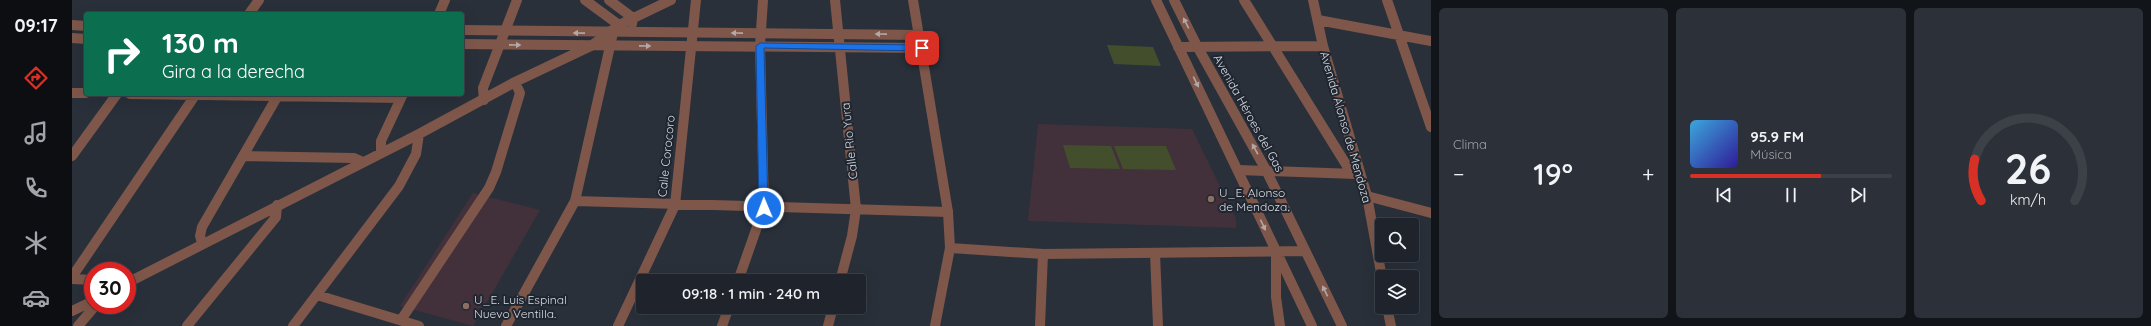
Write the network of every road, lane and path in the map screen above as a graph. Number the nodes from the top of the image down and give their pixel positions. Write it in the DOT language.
graph roads {
  1 [pos="259,0"];
  2 [pos="445,0"];
  3 [pos="517,0"];
  4 [pos="585,0"];
  5 [pos="609,0"];
  6 [pos="670,0"];
  7 [pos="696,0"];
  8 [pos="764,0"];
  9 [pos="835,0"];
  10 [pos="913,0"];
  11 [pos="1156,0"];
  12 [pos="1174,0"];
  13 [pos="1244,0"];
  14 [pos="1313,0"];
  15 [pos="1387,0"];
  16 [pos="250,12"];
  17 [pos="440,12"];
  18 [pos="633,18"];
  19 [pos="1318,20"];
  20 [pos="72,26"];
  21 [pos="84,26"];
  22 [pos="464,30"];
  23 [pos="505,31"];
  24 [pos="613,31"];
  25 [pos="693,32"];
  26 [pos="760,33"];
  27 [pos="837,33"];
  28 [pos="630,34"];
  29 [pos="920,35"];
  30 [pos="1399,35"];
  31 [pos="72,38"];
  32 [pos="84,39"];
  33 [pos="1431,41"];
  34 [pos="464,44"];
  35 [pos="499,45"];
  36 [pos="609,45"];
  37 [pos="1272,45"];
  38 [pos="590,46"];
  39 [pos="690,46"];
  40 [pos="760,46"];
  41 [pos="838,46"];
  42 [pos="1198,46"];
  43 [pos="1323,46"];
  44 [pos="1178,47"];
  45 [pos="922,48"];
  46 [pos="515,82"];
  47 [pos="72,93"];
  48 [pos="84,93"];
  49 [pos="116,96"];
  50 [pos="194,96"];
  51 [pos="236,96"];
  52 [pos="402,96"];
  53 [pos="277,97"];
  54 [pos="484,100"];
  55 [pos="1431,127"];
  56 [pos="418,134"];
  57 [pos="381,152"];
  58 [pos="73,154"];
  59 [pos="244,156"];
  60 [pos="363,162"];
  61 [pos="1238,170"];
  62 [pos="1266,170"];
  63 [pos="1356,174"];
  64 [pos="1367,196"];
  65 [pos="575,201"];
  66 [pos="277,205"];
  67 [pos="675,205"];
  68 [pos="764,208"];
  69 [pos="856,209"];
  70 [pos="948,212"];
  71 [pos="1431,213"];
  72 [pos="202,243"];
  73 [pos="950,248"];
  74 [pos="1276,252"];
  75 [pos="1305,252"];
  76 [pos="1155,253"];
  77 [pos="1043,254"];
  78 [pos="1381,270"];
  79 [pos="740,274"];
  80 [pos="842,274"];
  81 [pos="72,278"];
  82 [pos="136,278"];
  83 [pos="84,279"];
  84 [pos="317,295"];
  85 [pos="84,305"];
  86 [pos="72,311"];
  87 [pos="88,314"];
  88 [pos="726,314"];
  89 [pos="831,314"];
  90 [pos="1388,314"];
  91 [pos="401,320"];
  92 [pos="78,326"];
  93 [pos="190,326"];
  94 [pos="293,326"];
  95 [pos="419,326"];
  96 [pos="506,326"];
  97 [pos="618,326"];
  98 [pos="722,326"];
  99 [pos="828,326"];
  100 [pos="935,326"];
  101 [pos="1040,326"];
  102 [pos="1158,326"];
  103 [pos="1280,326"];
  104 [pos="1312,326"];
  105 [pos="1342,326"];
  106 [pos="1391,326"];
  1 -- 16 [label="street"];
  2 -- 17 [label="street"];
  3 -- 23 [label="street"];
  4 -- 24 [label="street"];
  5 -- 18 [label="street"];
  6 -- 18 [label="street"];
  7 -- 25 [label="street, Calle Corocoro"];
  8 -- 26 [label="street"];
  9 -- 27 [label="street, Calle Rio Yura"];
  10 -- 29 [label="street"];
  11 -- 44 [label="street"];
  42 -- 12 [label="street, Avenida Héroes del Gas, one-way"];
  13 -- 37 [label="street"];
  14 -- 19 [label="street, Avenida Alonso de Mendoza"];
  15 -- 30 [label="street"];
  18 -- 24 [label="street"];
  18 -- 28 [label="street"];
  19 -- 30 [label="street"];
  19 -- 43 [label="street, Avenida Alonso de Mendoza"];
  20 -- 21 [label="street"];
  22 -- 23 [label="street"];
  24 -- 23 [label="street, one-way"];
  23 -- 35 [label="street"];
  24 -- 28 [label="street"];
  24 -- 36 [label="street"];
  24 -- 38 [label="street"];
  26 -- 25 [label="street, one-way"];
  25 -- 28 [label="street"];
  25 -- 39 [label="street, Calle Corocoro"];
  26 -- 27 [label="street"];
  26 -- 40 [label="street"];
  29 -- 27 [label="street, one-way"];
  27 -- 41 [label="street, Calle Rio Yura"];
  29 -- 45 [label="street"];
  30 -- 33 [label="street"];
  30 -- 55 [label="street"];
  31 -- 32 [label="street"];
  34 -- 35 [label="street"];
  35 -- 38 [label="street, one-way"];
  35 -- 54 [label="street"];
  36 -- 38 [label="street"];
  36 -- 39 [label="street, one-way"];
  36 -- 65 [label="street"];
  37 -- 42 [label="street"];
  37 -- 43 [label="street"];
  37 -- 63 [label="street"];
  38 -- 46 [label="street"];
  39 -- 40 [label="street"];
  39 -- 67 [label="street, Calle Corocoro"];
  40 -- 41 [label="street"];
  40 -- 68 [label="street"];
  41 -- 45 [label="street"];
  41 -- 69 [label="street, Calle Rio Yura"];
  42 -- 44 [label="street"];
  62 -- 42 [label="street, Avenida Héroes del Gas, one-way"];
  43 -- 63 [label="street, Avenida Alonso de Mendoza"];
  44 -- 61 [label="street, one-way"];
  45 -- 70 [label="street"];
  46 -- 54 [label="street"];
  46 -- 91 [label="street"];
  47 -- 48 [label="street"];
  49 -- 58 [label="street"];
  50 -- 81 [label="street"];
  51 -- 53 [label="street"];
  52 -- 53 [label="street"];
  52 -- 57 [label="street"];
  53 -- 59 [label="street"];
  54 -- 56 [label="street"];
  56 -- 57 [label="street"];
  56 -- 84 [label="street"];
  57 -- 60 [label="street"];
  59 -- 60 [label="street"];
  59 -- 72 [label="street"];
  60 -- 66 [label="street"];
  61 -- 62 [label="street"];
  61 -- 74 [label="street, one-way"];
  62 -- 63 [label="street"];
  62 -- 75 [label="street, Avenida Héroes del Gas"];
  63 -- 64 [label="street, Avenida Alonso de Mendoza"];
  64 -- 71 [label="street"];
  64 -- 78 [label="street, Avenida Alonso de Mendoza"];
  65 -- 67 [label="street"];
  65 -- 96 [label="street"];
  66 -- 72 [label="street"];
  66 -- 93 [label="street"];
  67 -- 68 [label="street"];
  67 -- 97 [label="street, Calle Corocoro"];
  68 -- 69 [label="street"];
  68 -- 79 [label="street"];
  69 -- 70 [label="street"];
  69 -- 80 [label="street, Calle Rio Yura"];
  70 -- 73 [label="street"];
  72 -- 82 [label="street"];
  73 -- 77 [label="street"];
  73 -- 100 [label="street"];
  74 -- 75 [label="street"];
  74 -- 76 [label="street"];
  74 -- 103 [label="street"];
  74 -- 104 [label="street"];
  105 -- 75 [label="street, Avenida Héroes del Gas, one-way"];
  76 -- 77 [label="street"];
  76 -- 102 [label="street"];
  77 -- 101 [label="street"];
  81 -- 83 [label="street"];
  84 -- 91 [label="street"];
  84 -- 94 [label="street"];
  85 -- 86 [label="street"];
  87 -- 92 [label="street"];
  88 -- 98 [label="street"];
  89 -- 99 [label="street"];
  90 -- 106 [label="street"];
  91 -- 95 [label="street"];
}
